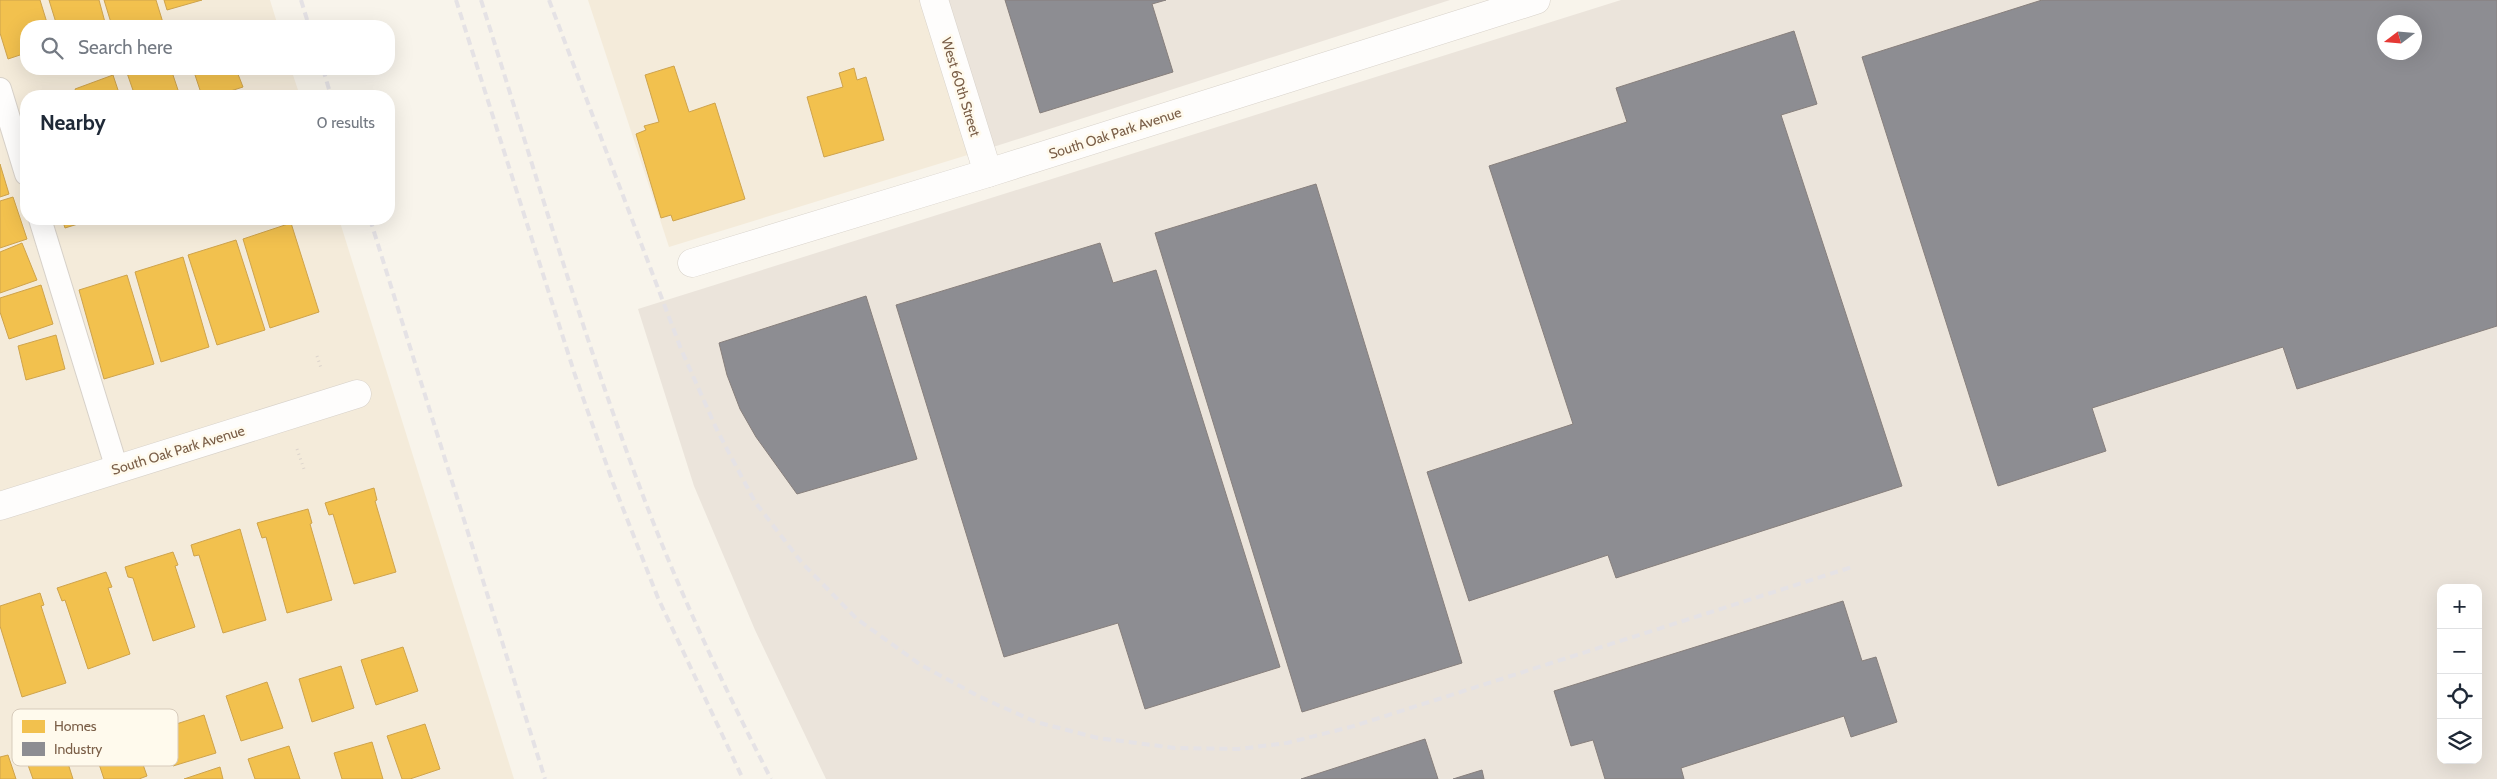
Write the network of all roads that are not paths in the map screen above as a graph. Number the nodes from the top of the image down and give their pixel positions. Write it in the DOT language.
graph roads {
  1 [pos="934,0"];
  2 [pos="1536,0"];
  3 [pos="0,89"];
  4 [pos="20,154"];
  5 [pos="988,173"];
  6 [pos="42,225"];
  7 [pos="692,263"];
  8 [pos="356,394"];
  9 [pos="117,469"];
  10 [pos="0,506"];
  1 -- 5 [label="street, West 60th Street"];
  2 -- 5 [label="street, South Oak Park Avenue"];
  3 -- 4 [label="lane"];
  5 -- 7 [label="street, South Oak Park Avenue"];
  6 -- 9 [label="lane"];
  8 -- 9 [label="street, South Oak Park Avenue"];
  9 -- 10 [label="street, South Oak Park Avenue"];
}
